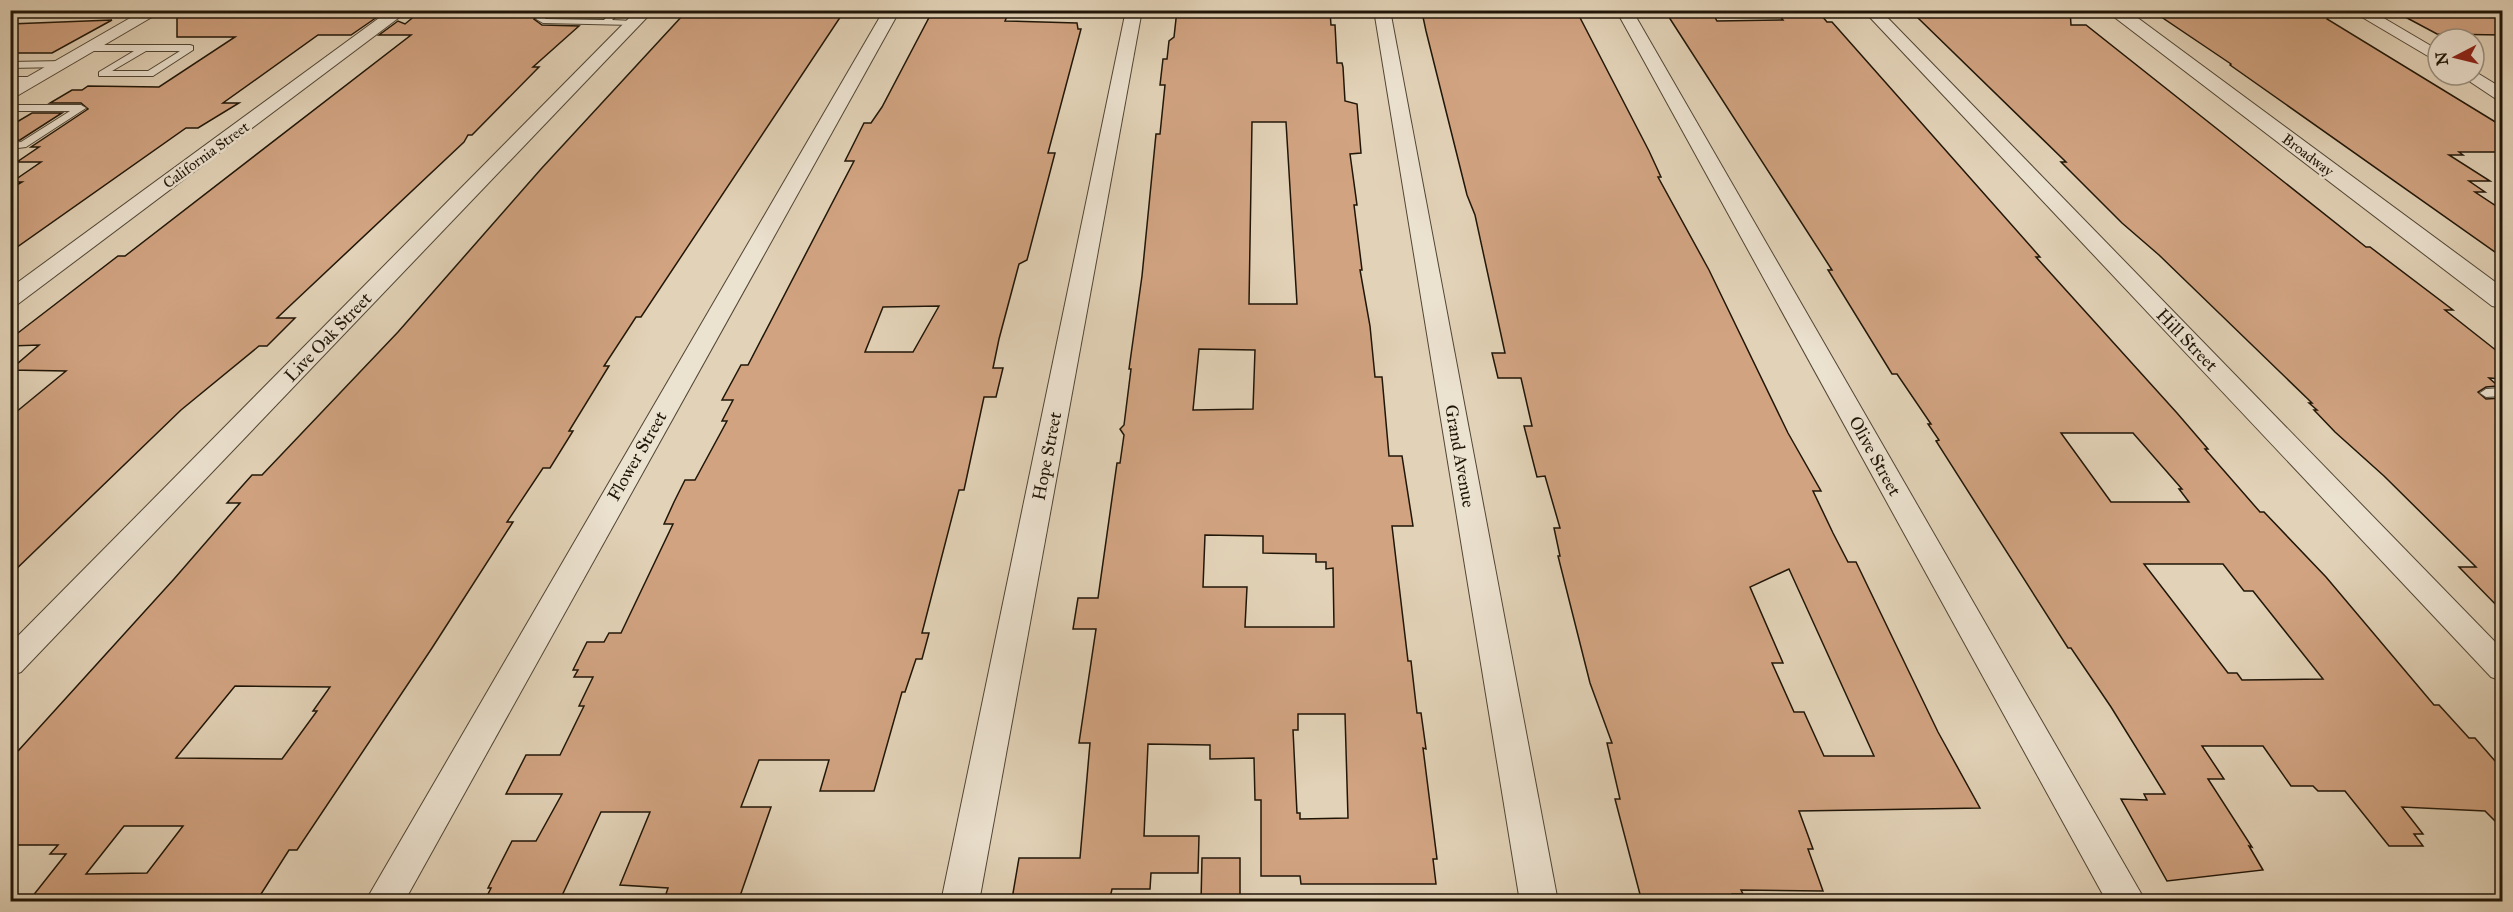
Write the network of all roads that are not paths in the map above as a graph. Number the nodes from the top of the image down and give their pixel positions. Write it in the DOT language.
graph roads {
  1 [pos="26,10"];
  2 [pos="156,10"];
  3 [pos="401,10"];
  4 [pos="549,10"];
  5 [pos="892,10"];
  6 [pos="1134,10"];
  7 [pos="1382,10"];
  8 [pos="1624,10"];
  9 [pos="1871,10"];
  10 [pos="2114,10"];
  11 [pos="2358,10"];
  12 [pos="12,12"];
  13 [pos="632,15"];
  14 [pos="605,23"];
  15 [pos="92,48"];
  16 [pos="144,48"];
  17 [pos="2426,50"];
  18 [pos="63,64"];
  19 [pos="10,65"];
  20 [pos="10,80"];
  21 [pos="36,80"];
  22 [pos="2486,85"];
  23 [pos="10,94"];
  24 [pos="2502,94"];
  25 [pos="10,108"];
  26 [pos="10,146"];
  27 [pos="10,299"];
  28 [pos="2502,300"];
  29 [pos="2502,392"];
  30 [pos="2486,393"];
  31 [pos="10,664"];
  32 [pos="2502,669"];
  33 [pos="384,902"];
  34 [pos="960,902"];
  35 [pos="1539,902"];
  36 [pos="2127,902"];
  1 -- 12 [label="main road"];
  2 -- 15 [label="street"];
  3 -- 27 [label="street, California Street"];
  4 -- 14 [label="lane"];
  5 -- 33 [label="street, Flower Street"];
  6 -- 34 [label="street, Hope Street"];
  7 -- 35 [label="street, Grand Avenue"];
  8 -- 36 [label="street, Olive Street"];
  9 -- 32 [label="street, Hill Street"];
  10 -- 28 [label="street, Broadway"];
  11 -- 17 [label="street"];
  13 -- 14 [label="lane"];
  13 -- 14 [label="lane"];
  13 -- 31 [label="street, Live Oak Street"];
  15 -- 16 [label="lane"];
  15 -- 18 [label="street"];
  16 -- 16 [label="lane"];
  18 -- 19 [label="lane"];
  18 -- 21 [label="street"];
  20 -- 21 [label="lane"];
  21 -- 23 [label="street"];
  22 -- 24 [label="street"];
  25 -- 26 [label="lane"];
  29 -- 30 [label="lane"];
}
